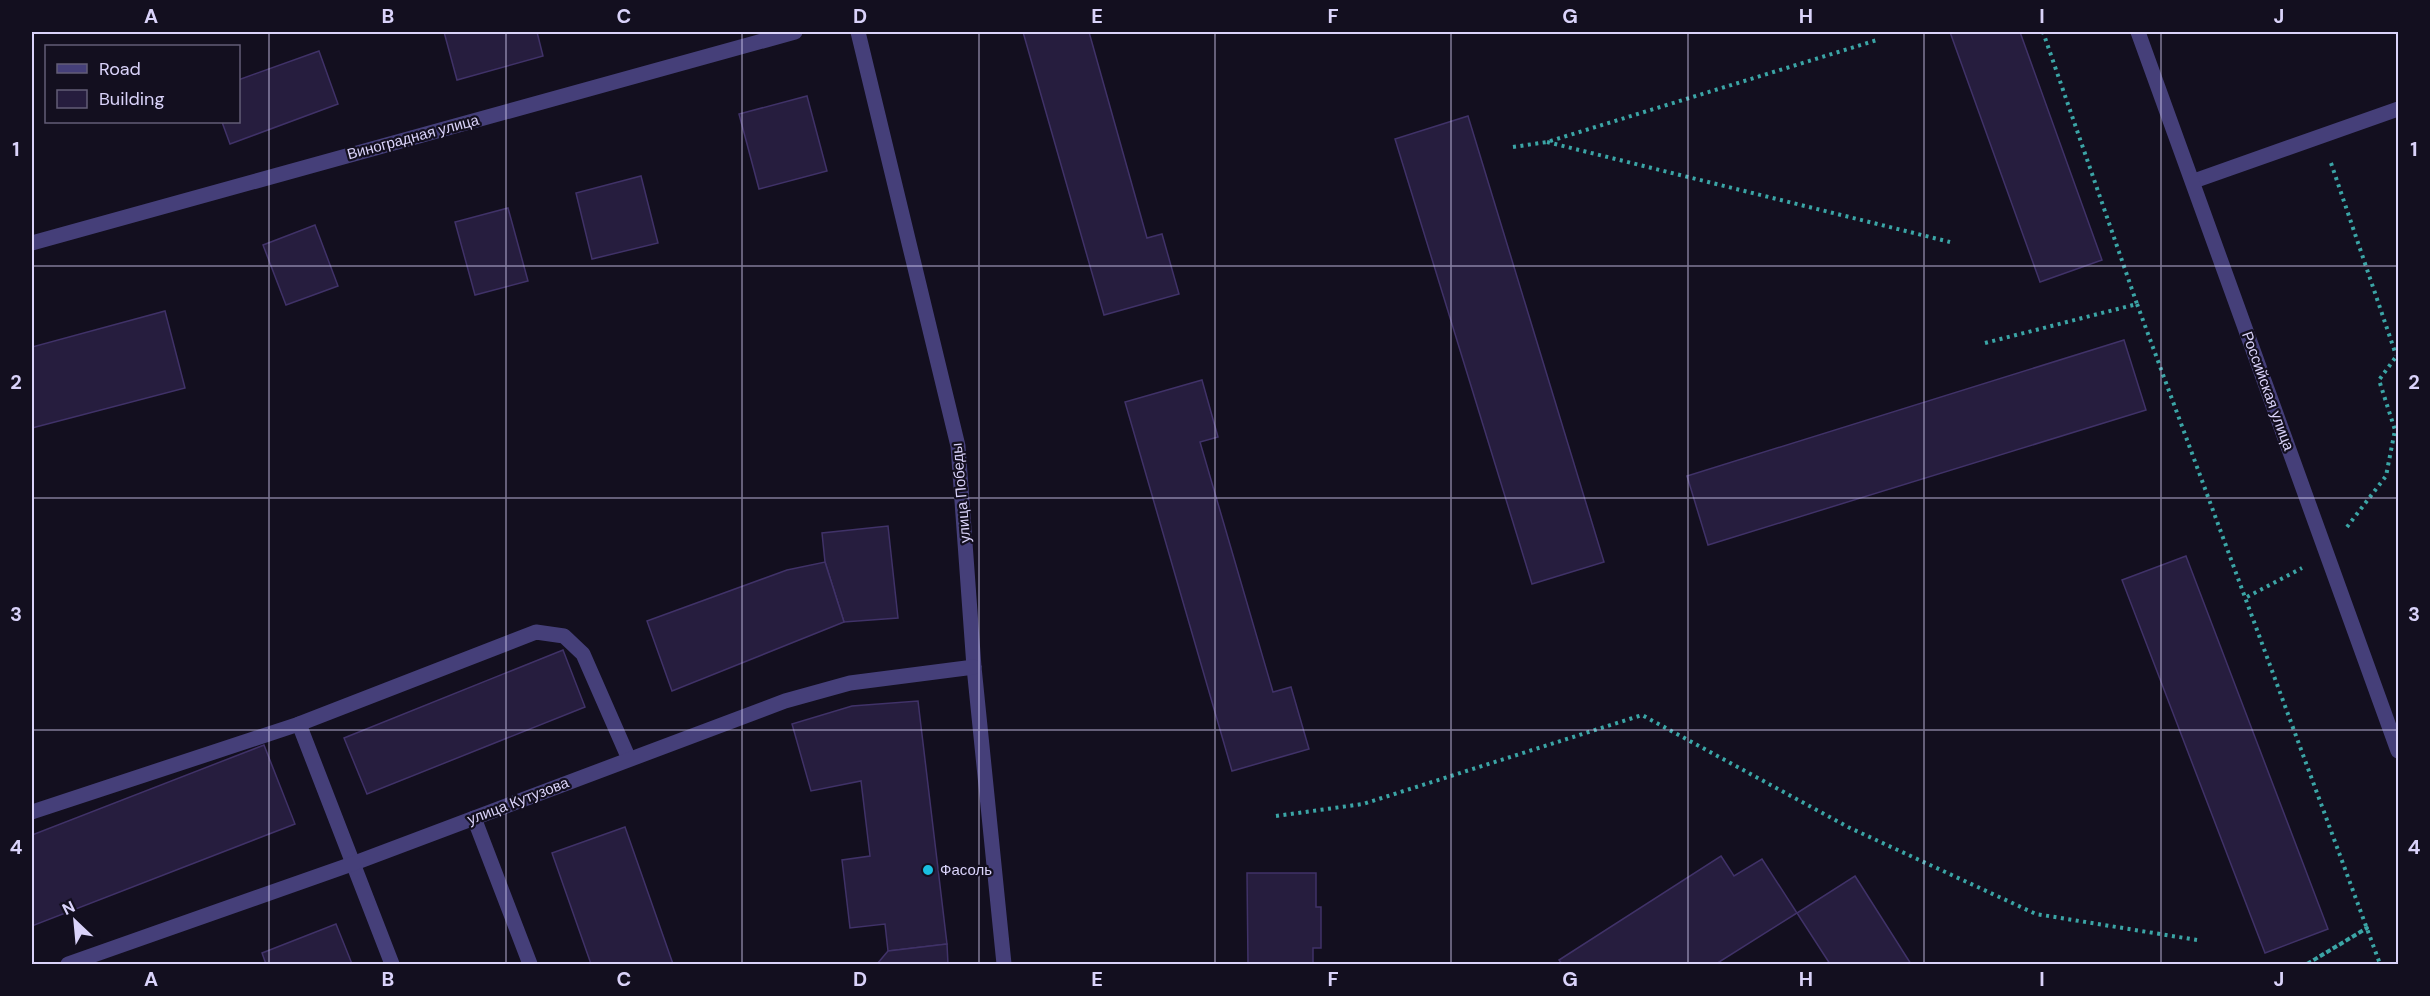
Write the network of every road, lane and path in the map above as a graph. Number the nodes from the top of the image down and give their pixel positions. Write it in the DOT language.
graph roads {
  1 [pos="795,32"];
  2 [pos="858,32"];
  3 [pos="2043,32"];
  4 [pos="2138,32"];
  5 [pos="1877,40"];
  6 [pos="2398,108"];
  7 [pos="2322,136"];
  8 [pos="1547,142"];
  9 [pos="1513,147"];
  10 [pos="2194,181"];
  11 [pos="1950,242"];
  12 [pos="32,243"];
  13 [pos="2137,304"];
  14 [pos="1985,343"];
  15 [pos="2397,354"];
  16 [pos="2326,555"];
  17 [pos="2247,597"];
  18 [pos="974,667"];
  19 [pos="298,724"];
  20 [pos="2398,751"];
  21 [pos="629,759"];
  22 [pos="32,812"];
  23 [pos="1276,816"];
  24 [pos="474,818"];
  25 [pos="352,864"];
  26 [pos="2367,928"];
  27 [pos="2197,940"];
  28 [pos="68,964"];
  29 [pos="392,964"];
  30 [pos="530,964"];
  31 [pos="1004,964"];
  32 [pos="2307,964"];
  33 [pos="2380,964"];
  1 -- 12 [label="street, Виноградная улица"];
  2 -- 18 [label="street, улица Победы"];
  3 -- 13 [label="path"];
  4 -- 10 [label="street, Российская улица"];
  5 -- 8 [label="path"];
  6 -- 7 [label="street"];
  7 -- 10 [label="street"];
  7 -- 15 [label="path"];
  8 -- 9 [label="path"];
  8 -- 11 [label="path"];
  10 -- 16 [label="street, Российская улица"];
  13 -- 14 [label="path"];
  13 -- 17 [label="path"];
  15 -- 16 [label="path"];
  16 -- 17 [label="path"];
  16 -- 20 [label="street, Российская улица"];
  17 -- 26 [label="path"];
  18 -- 21 [label="street, улица Кутузова"];
  18 -- 31 [label="street, улица Победы"];
  19 -- 21 [label="street"];
  19 -- 22 [label="street"];
  19 -- 25 [label="street"];
  21 -- 24 [label="street, улица Кутузова"];
  23 -- 27 [label="path"];
  24 -- 25 [label="street, улица Кутузова"];
  24 -- 30 [label="street"];
  25 -- 28 [label="street, улица Кутузова"];
  25 -- 29 [label="street"];
  26 -- 32 [label="path"];
  26 -- 33 [label="path"];
}
